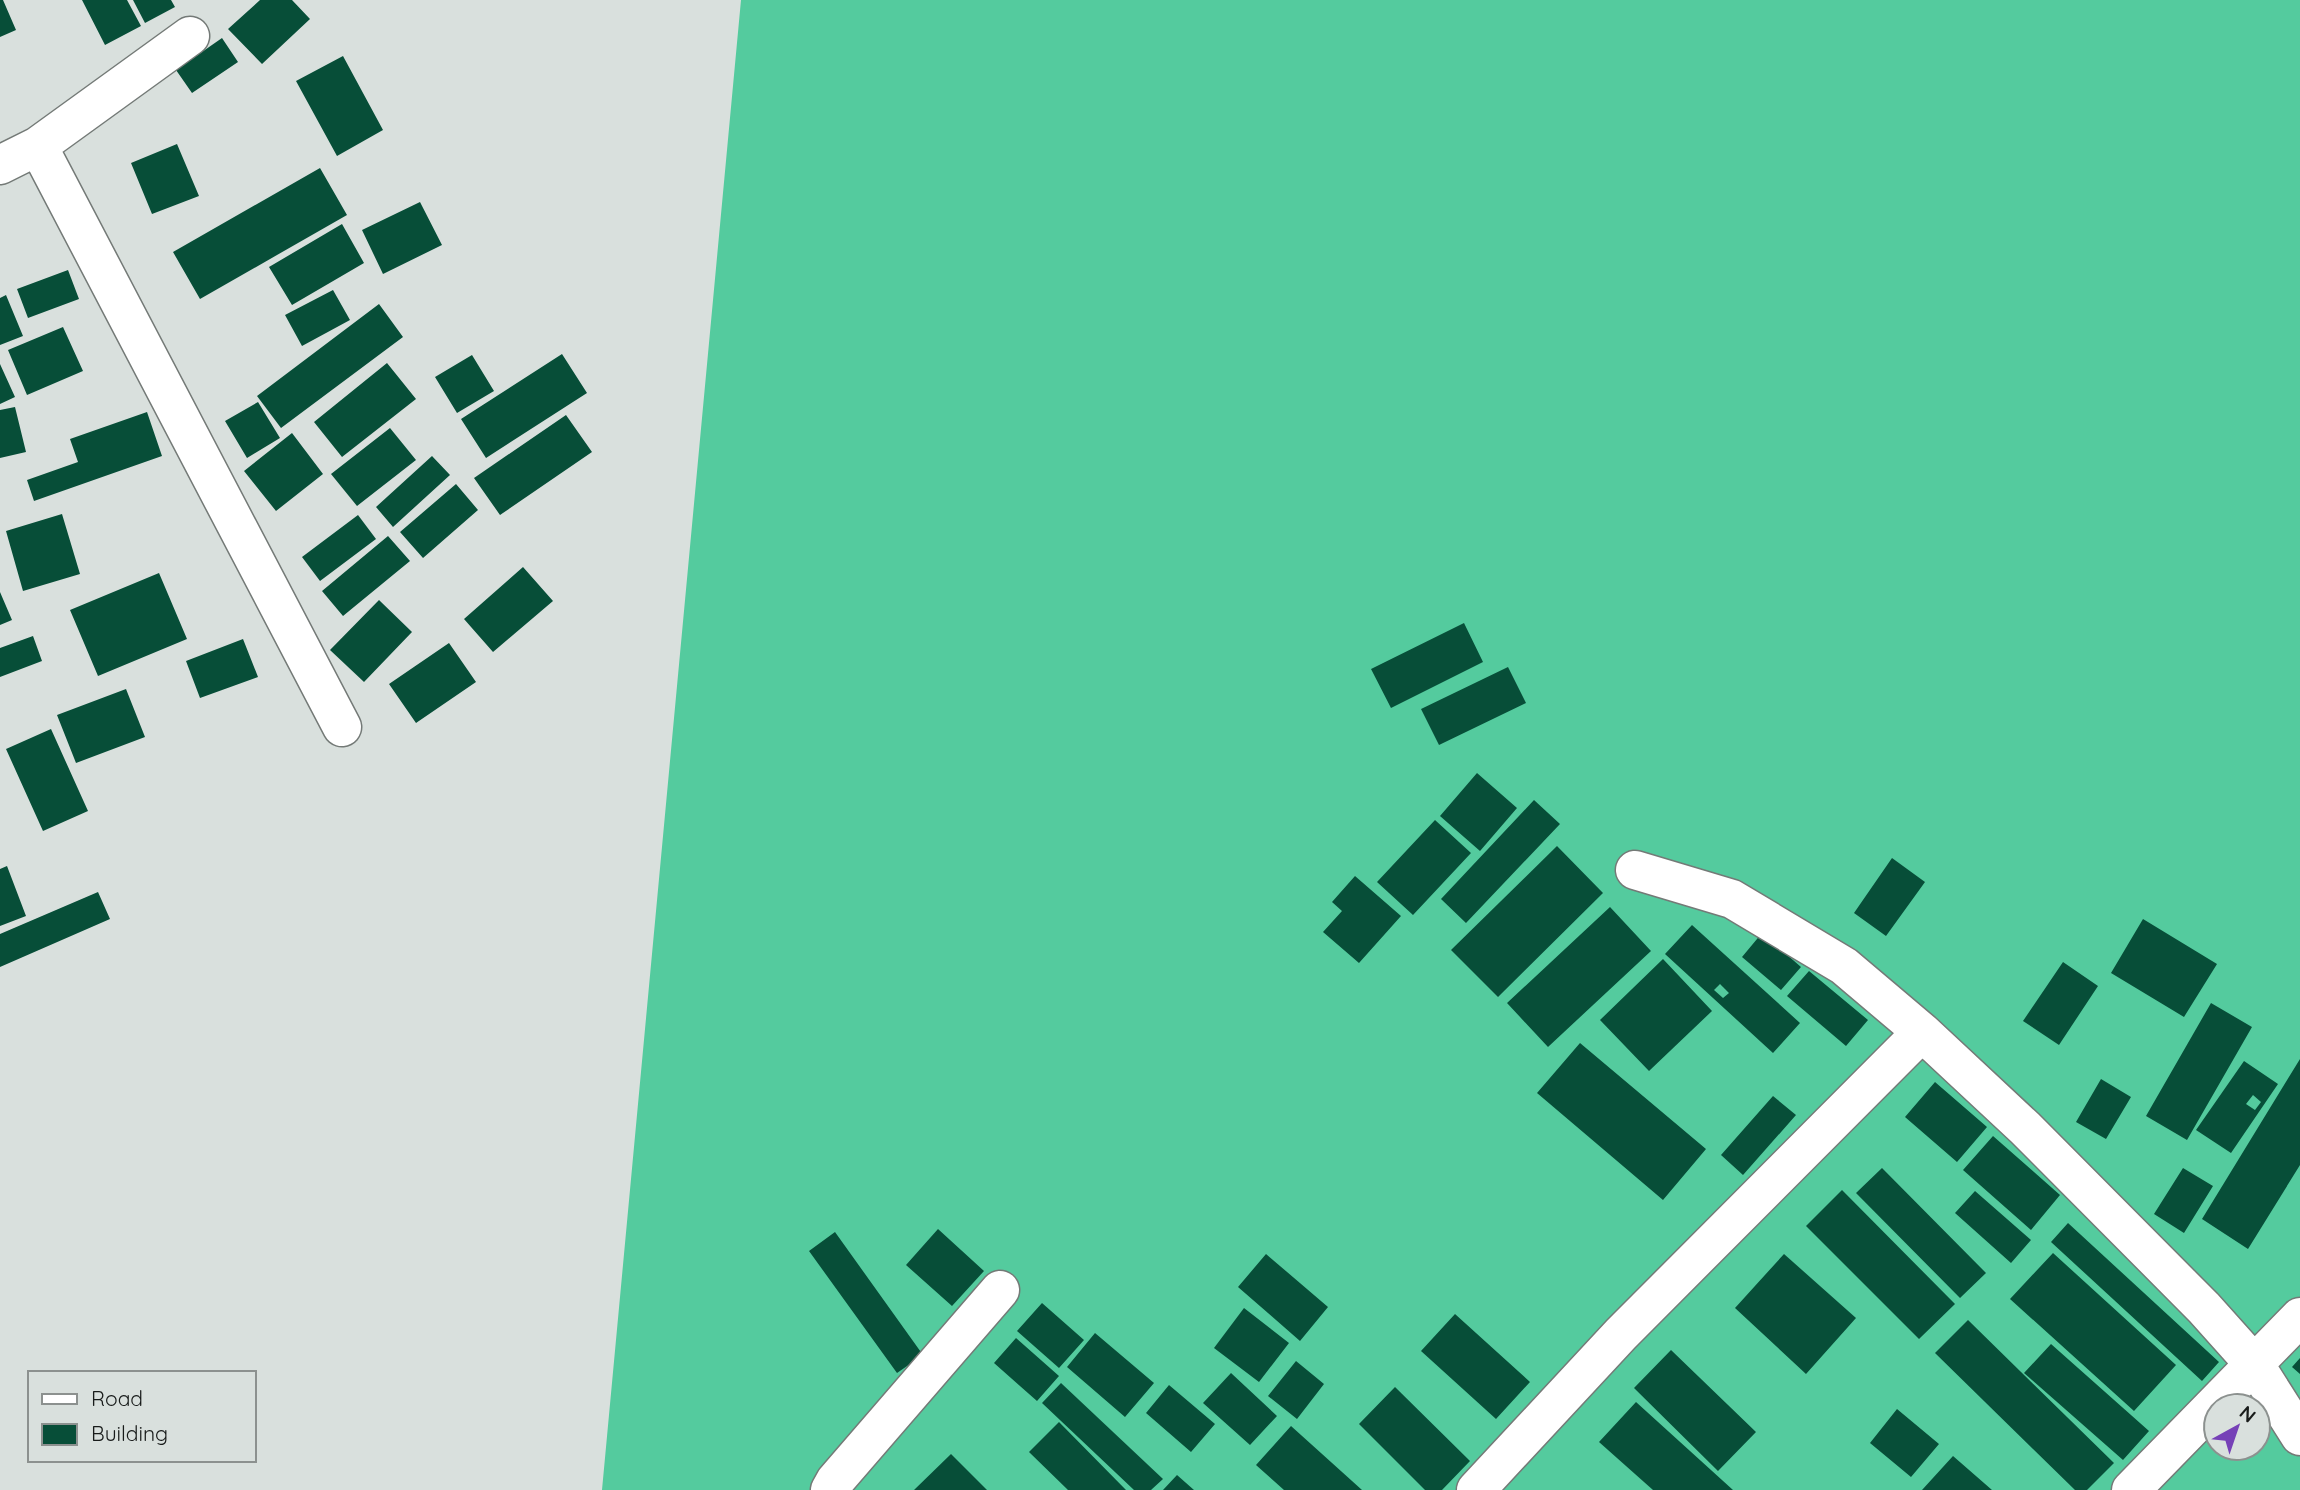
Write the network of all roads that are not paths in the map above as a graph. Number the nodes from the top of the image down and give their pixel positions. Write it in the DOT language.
graph roads {
  1 [pos="190,36"];
  2 [pos="38,146"];
  3 [pos="0,165"];
  4 [pos="342,727"];
  5 [pos="1634,870"];
  6 [pos="1922,1032"];
  7 [pos="1000,1290"];
  8 [pos="2300,1317"];
  9 [pos="2255,1365"];
  10 [pos="2300,1436"];
  11 [pos="830,1490"];
  12 [pos="1476,1490"];
  13 [pos="2132,1490"];
  1 -- 2 [label="street"];
  2 -- 3 [label="street"];
  2 -- 4 [label="street"];
  5 -- 6 [label="street"];
  6 -- 9 [label="street"];
  6 -- 12 [label="street"];
  7 -- 11 [label="street"];
  8 -- 9 [label="street"];
  9 -- 10 [label="street"];
  9 -- 13 [label="street"];
}
